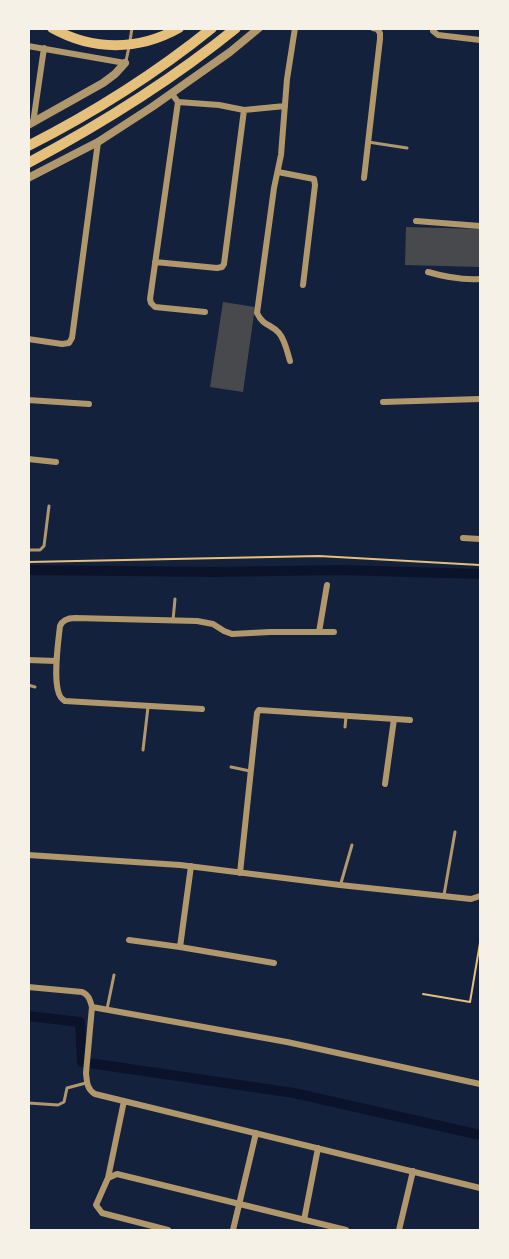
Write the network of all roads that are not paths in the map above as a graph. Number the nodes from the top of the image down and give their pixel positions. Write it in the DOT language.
graph roads {
  1 [pos="52,28"];
  2 [pos="132,28"];
  3 [pos="179,28"];
  4 [pos="212,28"];
  5 [pos="236,28"];
  6 [pos="259,28"];
  7 [pos="295,28"];
  8 [pos="373,28"];
  9 [pos="433,28"];
  10 [pos="480,40"];
  11 [pos="28,46"];
  12 [pos="44,48"];
  13 [pos="125,63"];
  14 [pos="172,94"];
  15 [pos="178,102"];
  16 [pos="285,106"];
  17 [pos="244,110"];
  18 [pos="31,124"];
  19 [pos="368,141"];
  20 [pos="98,142"];
  21 [pos="28,146"];
  22 [pos="407,148"];
  23 [pos="28,162"];
  24 [pos="278,172"];
  25 [pos="28,178"];
  26 [pos="364,178"];
  27 [pos="416,221"];
  28 [pos="480,226"];
  29 [pos="155,262"];
  30 [pos="428,272"];
  31 [pos="480,279"];
  32 [pos="303,285"];
  33 [pos="205,312"];
  34 [pos="28,339"];
  35 [pos="290,361"];
  36 [pos="480,399"];
  37 [pos="28,400"];
  38 [pos="383,402"];
  39 [pos="89,404"];
  40 [pos="28,459"];
  41 [pos="57,462"];
  42 [pos="49,506"];
  43 [pos="463,538"];
  44 [pos="480,539"];
  45 [pos="28,550"];
  46 [pos="327,585"];
  47 [pos="174,599"];
  48 [pos="173,620"];
  49 [pos="319,632"];
  50 [pos="334,632"];
  51 [pos="28,660"];
  52 [pos="56,661"];
  53 [pos="28,685"];
  54 [pos="35,687"];
  55 [pos="148,706"];
  56 [pos="202,709"];
  57 [pos="347,716"];
  58 [pos="394,719"];
  59 [pos="410,720"];
  60 [pos="345,727"];
  61 [pos="143,750"];
  62 [pos="231,767"];
  63 [pos="250,771"];
  64 [pos="385,784"];
  65 [pos="455,832"];
  66 [pos="352,845"];
  67 [pos="28,855"];
  68 [pos="191,866"];
  69 [pos="240,873"];
  70 [pos="340,885"];
  71 [pos="444,896"];
  72 [pos="480,896"];
  73 [pos="129,940"];
  74 [pos="180,947"];
  75 [pos="274,963"];
  76 [pos="114,975"];
  77 [pos="28,987"];
  78 [pos="92,1006"];
  79 [pos="107,1009"];
  80 [pos="87,1083"];
  81 [pos="480,1084"];
  82 [pos="124,1101"];
  83 [pos="28,1103"];
  84 [pos="256,1133"];
  85 [pos="318,1148"];
  86 [pos="413,1171"];
  87 [pos="108,1178"];
  88 [pos="480,1188"];
  89 [pos="239,1204"];
  90 [pos="304,1220"];
  91 [pos="168,1230"];
  92 [pos="232,1230"];
  93 [pos="346,1230"];
  94 [pos="399,1230"];
  1 -- 3 [label="highway"];
  2 -- 13 [label="lane"];
  4 -- 21 [label="highway"];
  5 -- 23 [label="highway"];
  6 -- 14 [label="street"];
  7 -- 16 [label="street"];
  8 -- 19 [label="street"];
  9 -- 10 [label="street"];
  11 -- 12 [label="street"];
  12 -- 13 [label="street"];
  12 -- 18 [label="street"];
  13 -- 18 [label="street"];
  14 -- 15 [label="street"];
  14 -- 20 [label="street"];
  15 -- 17 [label="street"];
  15 -- 29 [label="street"];
  16 -- 17 [label="street"];
  16 -- 24 [label="street"];
  17 -- 29 [label="street"];
  19 -- 22 [label="lane"];
  19 -- 26 [label="street"];
  20 -- 25 [label="street"];
  20 -- 34 [label="street"];
  24 -- 32 [label="street"];
  24 -- 35 [label="street"];
  27 -- 28 [label="street"];
  29 -- 33 [label="street"];
  30 -- 31 [label="street"];
  36 -- 38 [label="street"];
  37 -- 39 [label="street"];
  40 -- 41 [label="street"];
  42 -- 45 [label="lane"];
  43 -- 44 [label="street"];
  46 -- 49 [label="street"];
  47 -- 48 [label="lane"];
  48 -- 49 [label="street"];
  48 -- 52 [label="street"];
  49 -- 50 [label="street"];
  51 -- 52 [label="street"];
  52 -- 55 [label="street"];
  53 -- 54 [label="lane"];
  55 -- 56 [label="street"];
  55 -- 61 [label="lane"];
  57 -- 58 [label="street"];
  57 -- 60 [label="lane"];
  57 -- 63 [label="street"];
  58 -- 59 [label="street"];
  58 -- 64 [label="street"];
  62 -- 63 [label="lane"];
  63 -- 69 [label="street"];
  65 -- 71 [label="lane"];
  66 -- 70 [label="lane"];
  67 -- 68 [label="street"];
  68 -- 69 [label="street"];
  68 -- 74 [label="street"];
  69 -- 70 [label="street"];
  70 -- 71 [label="street"];
  71 -- 72 [label="street"];
  73 -- 74 [label="street"];
  74 -- 75 [label="street"];
  76 -- 79 [label="lane"];
  77 -- 78 [label="street"];
  78 -- 79 [label="street"];
  78 -- 80 [label="street"];
  79 -- 81 [label="street"];
  80 -- 82 [label="street"];
  80 -- 83 [label="lane"];
  82 -- 84 [label="street"];
  82 -- 87 [label="street"];
  84 -- 85 [label="street"];
  84 -- 89 [label="street"];
  85 -- 86 [label="street"];
  85 -- 90 [label="street"];
  86 -- 88 [label="street"];
  86 -- 94 [label="street"];
  87 -- 89 [label="street"];
  87 -- 91 [label="street"];
  89 -- 90 [label="street"];
  89 -- 92 [label="street"];
  90 -- 93 [label="street"];
}
